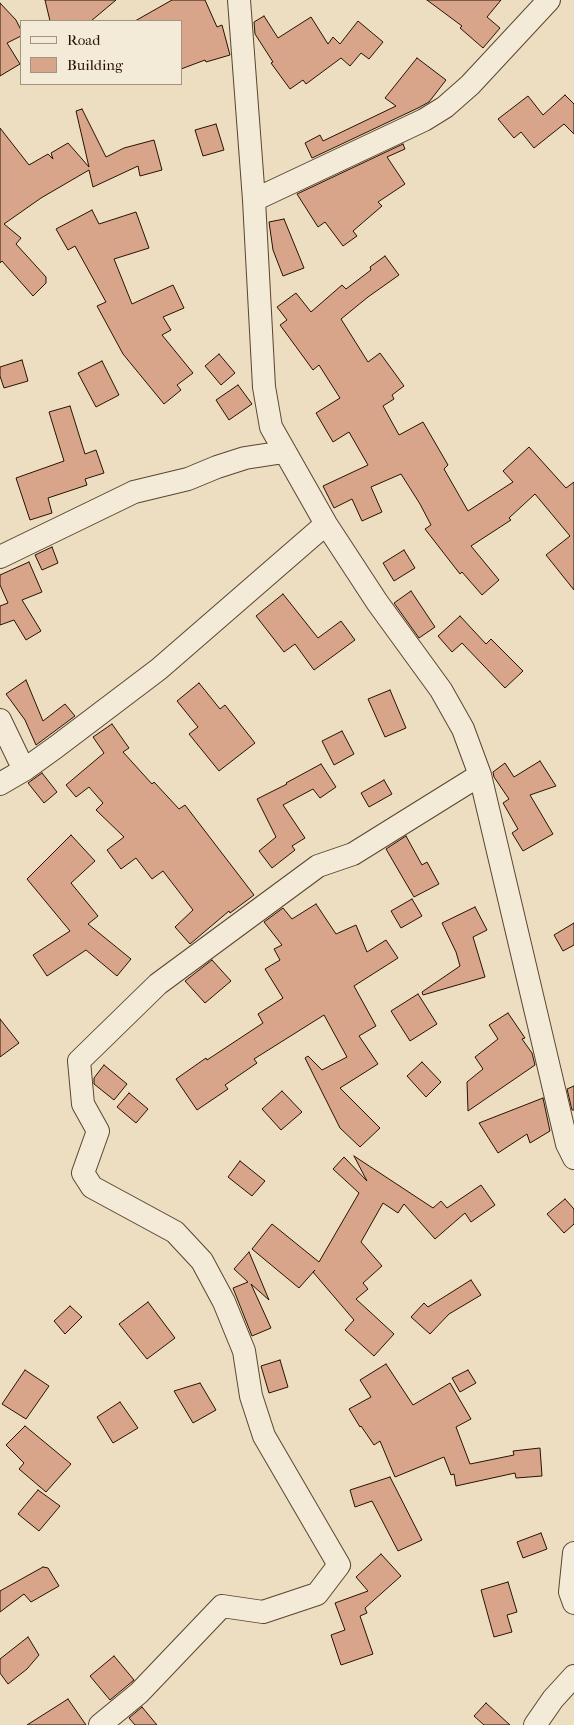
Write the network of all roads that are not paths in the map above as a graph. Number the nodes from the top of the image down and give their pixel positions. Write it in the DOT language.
graph roads {
  1 [pos="239,0"];
  2 [pos="549,0"];
  3 [pos="254,200"];
  4 [pos="284,452"];
  5 [pos="326,524"];
  6 [pos="0,556"];
  7 [pos="0,720"];
  8 [pos="24,770"];
  9 [pos="480,775"];
  10 [pos="0,784"];
  11 [pos="574,1158"];
  12 [pos="574,1553"];
  13 [pos="574,1603"];
  14 [pos="574,1676"];
  15 [pos="100,1725"];
  16 [pos="535,1725"];
  1 -- 3 [label="street"];
  2 -- 3 [label="street"];
  3 -- 4 [label="street"];
  4 -- 5 [label="street"];
  4 -- 6 [label="street"];
  5 -- 8 [label="street"];
  5 -- 9 [label="street"];
  7 -- 8 [label="street"];
  8 -- 10 [label="street"];
  9 -- 11 [label="street"];
  9 -- 15 [label="street"];
  12 -- 13 [label="street"];
  14 -- 16 [label="street"];
}
